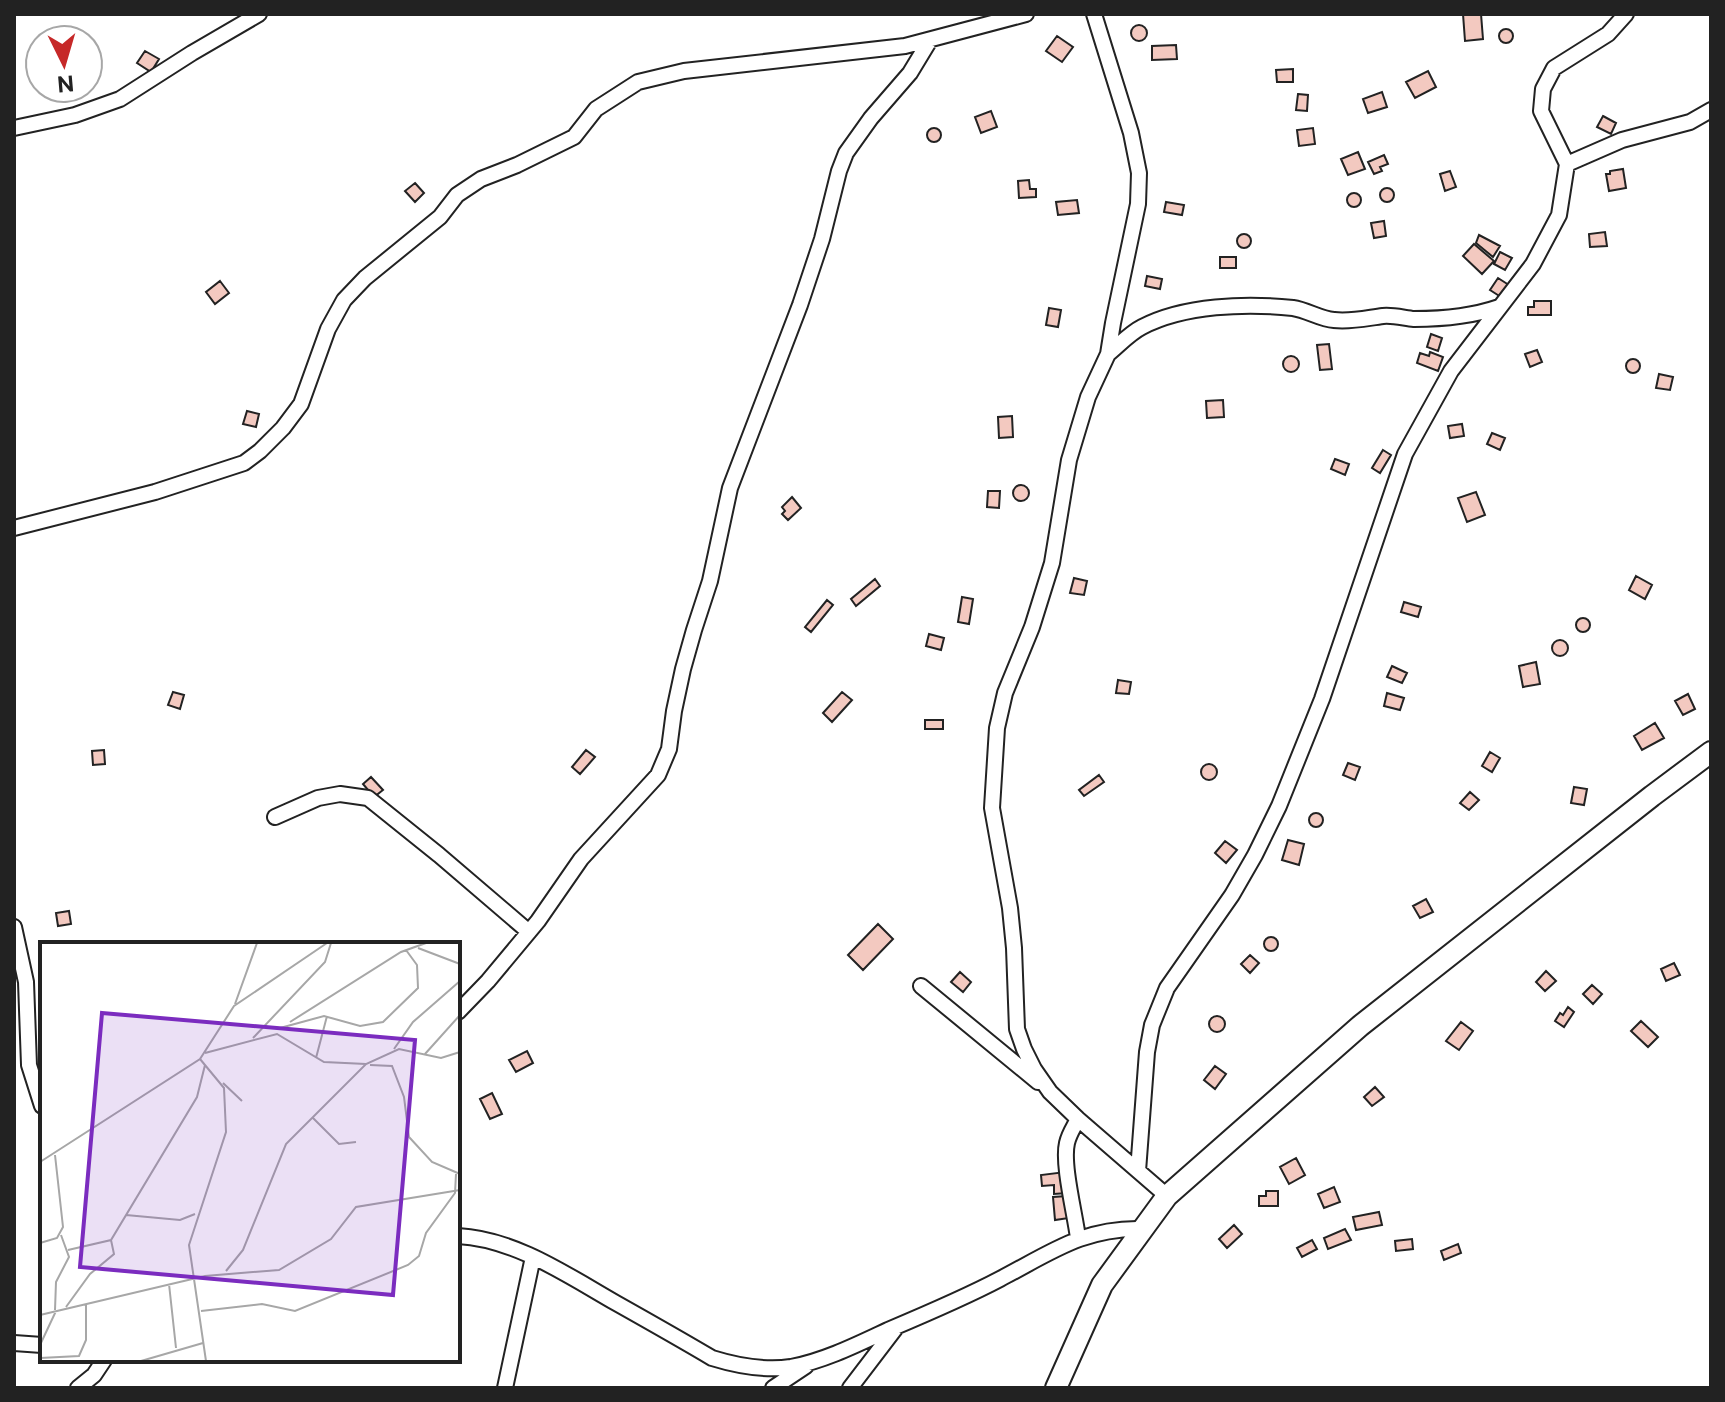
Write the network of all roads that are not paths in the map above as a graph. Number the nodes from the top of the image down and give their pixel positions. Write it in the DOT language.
graph roads {
  1 [pos="259,14"];
  2 [pos="1026,14"];
  3 [pos="1094,14"];
  4 [pos="1626,14"];
  5 [pos="930,40"];
  6 [pos="1711,110"];
  7 [pos="14,128"];
  8 [pos="1567,164"];
  9 [pos="1500,307"];
  10 [pos="1108,354"];
  11 [pos="14,528"];
  12 [pos="1711,752"];
  13 [pos="275,817"];
  14 [pos="14,927"];
  15 [pos="529,932"];
  16 [pos="921,986"];
  17 [pos="460,1010"];
  18 [pos="1050,1092"];
  19 [pos="40,1100"];
  20 [pos="1078,1119"];
  21 [pos="1138,1171"];
  22 [pos="1167,1196"];
  23 [pos="1143,1229"];
  24 [pos="460,1236"];
  25 [pos="1078,1238"];
  26 [pos="533,1257"];
  27 [pos="898,1326"];
  28 [pos="14,1343"];
  29 [pos="40,1345"];
  30 [pos="814,1361"];
  31 [pos="103,1362"];
  32 [pos="78,1388"];
  33 [pos="505,1388"];
  34 [pos="773,1388"];
  35 [pos="850,1388"];
  36 [pos="1056,1388"];
  1 -- 7 [label="street"];
  2 -- 5 [label="street"];
  3 -- 10 [label="street"];
  4 -- 8 [label="street"];
  5 -- 11 [label="street"];
  5 -- 15 [label="street"];
  6 -- 8 [label="street"];
  8 -- 9 [label="street"];
  9 -- 10 [label="street"];
  9 -- 21 [label="street"];
  10 -- 18 [label="street"];
  12 -- 22 [label="street"];
  13 -- 15 [label="street"];
  14 -- 19 [label="street"];
  15 -- 17 [label="street"];
  16 -- 18 [label="street"];
  18 -- 20 [label="street"];
  20 -- 21 [label="street"];
  20 -- 25 [label="street"];
  21 -- 22 [label="street"];
  22 -- 23 [label="street"];
  23 -- 25 [label="street"];
  23 -- 36 [label="street"];
  24 -- 26 [label="street"];
  25 -- 27 [label="street"];
  26 -- 30 [label="street"];
  26 -- 33 [label="street"];
  27 -- 30 [label="street"];
  27 -- 35 [label="street"];
  28 -- 29 [label="street"];
  30 -- 34 [label="street"];
  31 -- 32 [label="street"];
}
